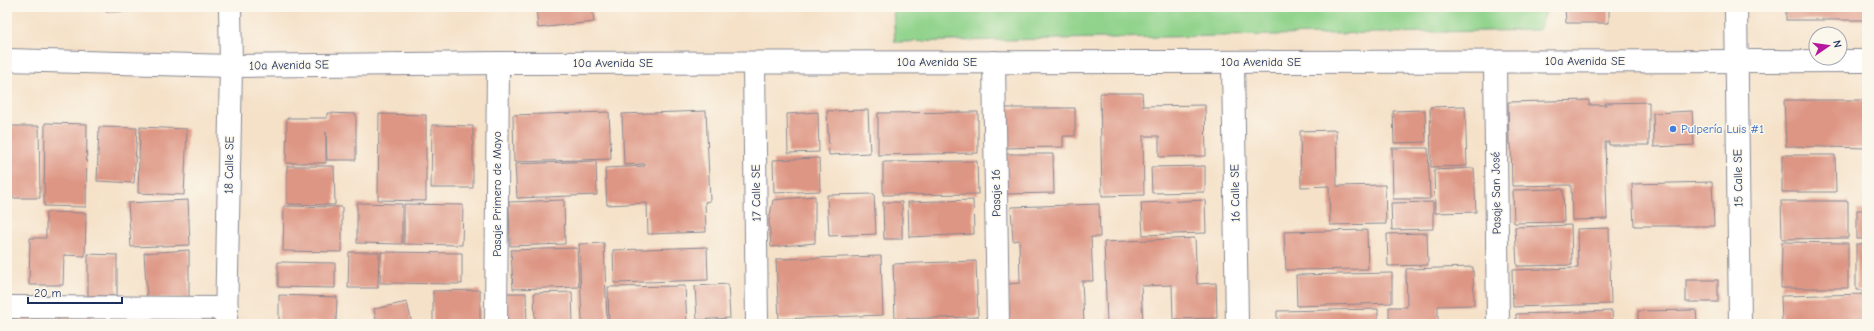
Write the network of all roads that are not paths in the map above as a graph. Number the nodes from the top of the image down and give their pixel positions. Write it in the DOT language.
graph roads {
  1 [pos="230,7"];
  2 [pos="1736,7"];
  3 [pos="7,60"];
  4 [pos="1736,60"];
  5 [pos="1867,61"];
  6 [pos="994,62"];
  7 [pos="1233,62"];
  8 [pos="1494,62"];
  9 [pos="498,63"];
  10 [pos="754,63"];
  11 [pos="231,66"];
  12 [pos="7,307"];
  13 [pos="226,316"];
  14 [pos="496,324"];
  15 [pos="757,324"];
  16 [pos="998,324"];
  17 [pos="1237,324"];
  18 [pos="1498,324"];
  19 [pos="1740,324"];
  1 -- 11 [label="street, 18 Calle SE"];
  2 -- 4 [label="street, 15 Calle SE"];
  3 -- 11 [label="street, 10a Avenida SE"];
  4 -- 5 [label="street, 10a Avenida SE"];
  4 -- 8 [label="street, 10a Avenida SE"];
  4 -- 19 [label="street, 15 Calle SE"];
  6 -- 7 [label="street, 10a Avenida SE"];
  6 -- 10 [label="street, 10a Avenida SE"];
  6 -- 16 [label="street, Pasaje 16"];
  7 -- 8 [label="street, 10a Avenida SE"];
  7 -- 17 [label="street, 16 Calle SE"];
  8 -- 18 [label="street, Pasaje San José"];
  9 -- 10 [label="street, 10a Avenida SE"];
  9 -- 11 [label="street, 10a Avenida SE"];
  9 -- 14 [label="street, Pasaje Primero de Mayo"];
  10 -- 15 [label="street, 17 Calle SE"];
  11 -- 13 [label="street, 18 Calle SE"];
  12 -- 13 [label="street"];
}
